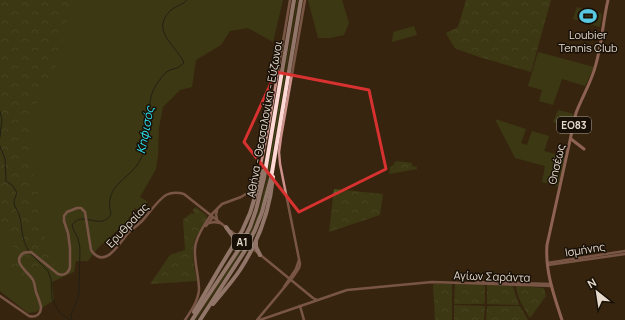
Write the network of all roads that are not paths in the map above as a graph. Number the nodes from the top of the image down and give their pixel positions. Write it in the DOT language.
graph roads {
  1 [pos="290,0"];
  2 [pos="294,0"];
  3 [pos="301,0"];
  4 [pos="305,0"];
  5 [pos="608,0"];
  6 [pos="571,139"];
  7 [pos="584,149"];
  8 [pos="268,154"];
  9 [pos="274,155"];
  10 [pos="219,207"];
  11 [pos="217,211"];
  12 [pos="212,216"];
  13 [pos="217,220"];
  14 [pos="221,223"];
  15 [pos="207,224"];
  16 [pos="226,227"];
  17 [pos="203,229"];
  18 [pos="240,238"];
  19 [pos="256,242"];
  20 [pos="234,245"];
  21 [pos="252,248"];
  22 [pos="625,252"];
  23 [pos="260,255"];
  24 [pos="248,258"];
  25 [pos="299,258"];
  26 [pos="547,264"];
  27 [pos="294,273"];
  28 [pos="284,274"];
  29 [pos="290,279"];
  30 [pos="295,283"];
  31 [pos="286,284"];
  32 [pos="552,285"];
  33 [pos="0,296"];
  34 [pos="317,300"];
  35 [pos="300,306"];
  36 [pos="185,320"];
  37 [pos="191,320"];
  38 [pos="200,320"];
  39 [pos="259,320"];
  40 [pos="304,320"];
  41 [pos="562,320"];
  1 -- 10 [label="main road"];
  2 -- 8 [label="highway, Αθήνα - Θεσσαλονίκη - Εύζωνοι / Α1"];
  3 -- 9 [label="highway, Αθήνα - Θεσσαλονίκη - Εύζωνοι / Α1"];
  4 -- 25 [label="main road"];
  5 -- 6 [label="main road, Θησέως / ΕΟ83"];
  6 -- 7 [label="main road"];
  6 -- 26 [label="main road, Θησέως / ΕΟ83"];
  8 -- 18 [label="highway"];
  8 -- 37 [label="highway, Αθήνα - Θεσσαλονίκη - Εύζωνοι / Α1"];
  9 -- 19 [label="highway"];
  9 -- 38 [label="highway, Αθήνα - Θεσσαλονίκη - Εύζωνοι / Α1"];
  10 -- 11 [label="main road"];
  10 -- 12 [label="main road"];
  11 -- 12 [label="main road"];
  11 -- 13 [label="main road"];
  12 -- 13 [label="main road, Ερυθραίας"];
  12 -- 15 [label="main road"];
  12 -- 17 [label="main road"];
  12 -- 33 [label="main road, Ερυθραίας"];
  13 -- 14 [label="main road, Ερυθραίας"];
  14 -- 15 [label="main road"];
  14 -- 16 [label="main road, Ερυθραίας"];
  15 -- 17 [label="main road"];
  16 -- 18 [label="main road, Ερυθραίας"];
  16 -- 20 [label="highway"];
  17 -- 36 [label="main road"];
  18 -- 20 [label="highway"];
  18 -- 21 [label="main road, Ερυθραίας, bridge"];
  19 -- 21 [label="highway"];
  19 -- 23 [label="highway"];
  20 -- 37 [label="highway"];
  21 -- 23 [label="main road, Ερυθραίας"];
  21 -- 24 [label="highway"];
  22 -- 26 [label="main road, Ισμήνης"];
  23 -- 24 [label="highway"];
  23 -- 28 [label="main road, Ερυθραίας"];
  24 -- 38 [label="highway"];
  25 -- 27 [label="main road"];
  25 -- 29 [label="main road"];
  26 -- 32 [label="main road, ΕΟ83"];
  27 -- 28 [label="main road"];
  27 -- 29 [label="main road"];
  28 -- 29 [label="main road, Ερυθραίας"];
  28 -- 31 [label="main road"];
  29 -- 30 [label="main road, Ερυθραίας"];
  29 -- 31 [label="main road"];
  30 -- 31 [label="main road"];
  30 -- 34 [label="main road, Ερυθραίας"];
  31 -- 39 [label="main road"];
  32 -- 34 [label="main road, Αγίων Σαράντα"];
  32 -- 41 [label="main road, ΕΟ83"];
  34 -- 35 [label="main road, Αγίων Σαράντα"];
  35 -- 39 [label="main road"];
  35 -- 40 [label="main road"];
}
